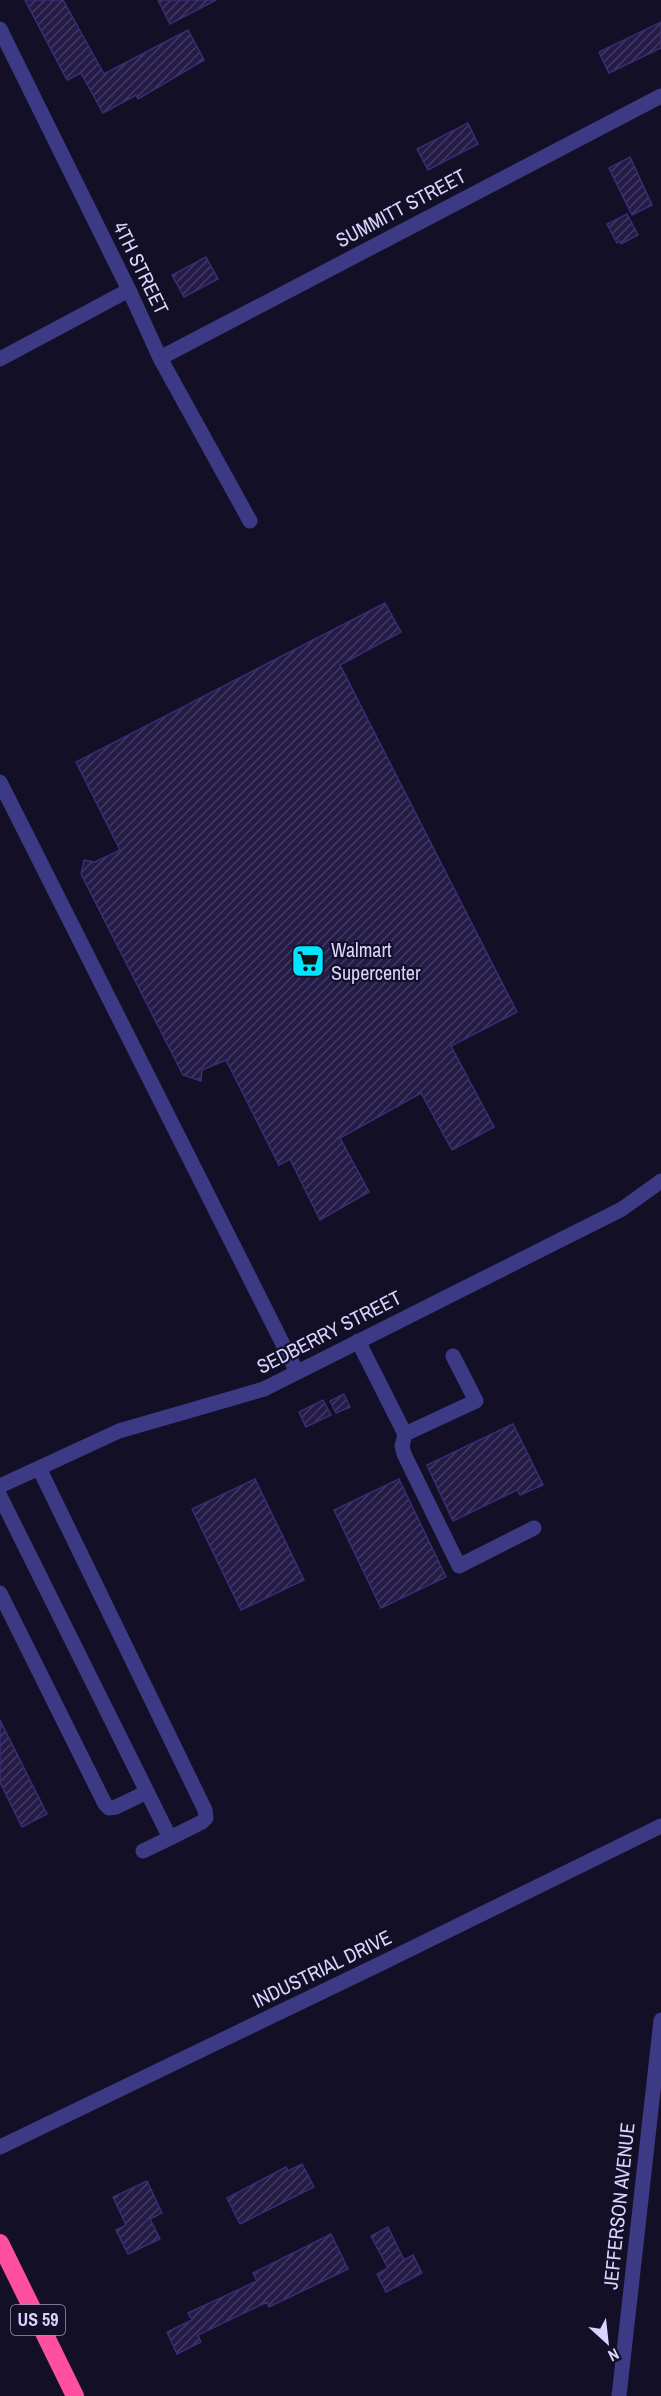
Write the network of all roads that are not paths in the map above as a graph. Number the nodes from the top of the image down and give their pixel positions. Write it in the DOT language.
graph roads {
  1 [pos="0,29"];
  2 [pos="661,96"];
  3 [pos="129,290"];
  4 [pos="160,358"];
  5 [pos="0,359"];
  6 [pos="250,521"];
  7 [pos="0,782"];
  8 [pos="661,1181"];
  9 [pos="358,1341"];
  10 [pos="453,1356"];
  11 [pos="297,1372"];
  12 [pos="405,1434"];
  13 [pos="39,1468"];
  14 [pos="0,1486"];
  15 [pos="0,1496"];
  16 [pos="534,1528"];
  17 [pos="0,1593"];
  18 [pos="147,1792"];
  19 [pos="661,1826"];
  20 [pos="170,1838"];
  21 [pos="143,1851"];
  22 [pos="661,2020"];
  23 [pos="0,2147"];
  24 [pos="0,2243"];
  25 [pos="75,2396"];
  26 [pos="619,2396"];
  1 -- 3 [label="street, 4TH STREET"];
  2 -- 4 [label="street, SUMMITT STREET"];
  3 -- 4 [label="street, 4TH STREET"];
  3 -- 5 [label="street"];
  4 -- 6 [label="street, 4TH STREET"];
  7 -- 11 [label="street"];
  8 -- 9 [label="street, SEDBERRY STREET"];
  9 -- 11 [label="street, SEDBERRY STREET"];
  9 -- 12 [label="street"];
  10 -- 12 [label="street"];
  11 -- 13 [label="street, SEDBERRY STREET"];
  12 -- 16 [label="street"];
  13 -- 14 [label="street, SEDBERRY STREET"];
  13 -- 20 [label="street"];
  15 -- 18 [label="street"];
  17 -- 18 [label="street"];
  18 -- 20 [label="street"];
  19 -- 23 [label="street, INDUSTRIAL DRIVE"];
  20 -- 21 [label="street"];
  22 -- 26 [label="street, JEFFERSON AVENUE"];
  24 -- 25 [label="highway, US 59"];
}
